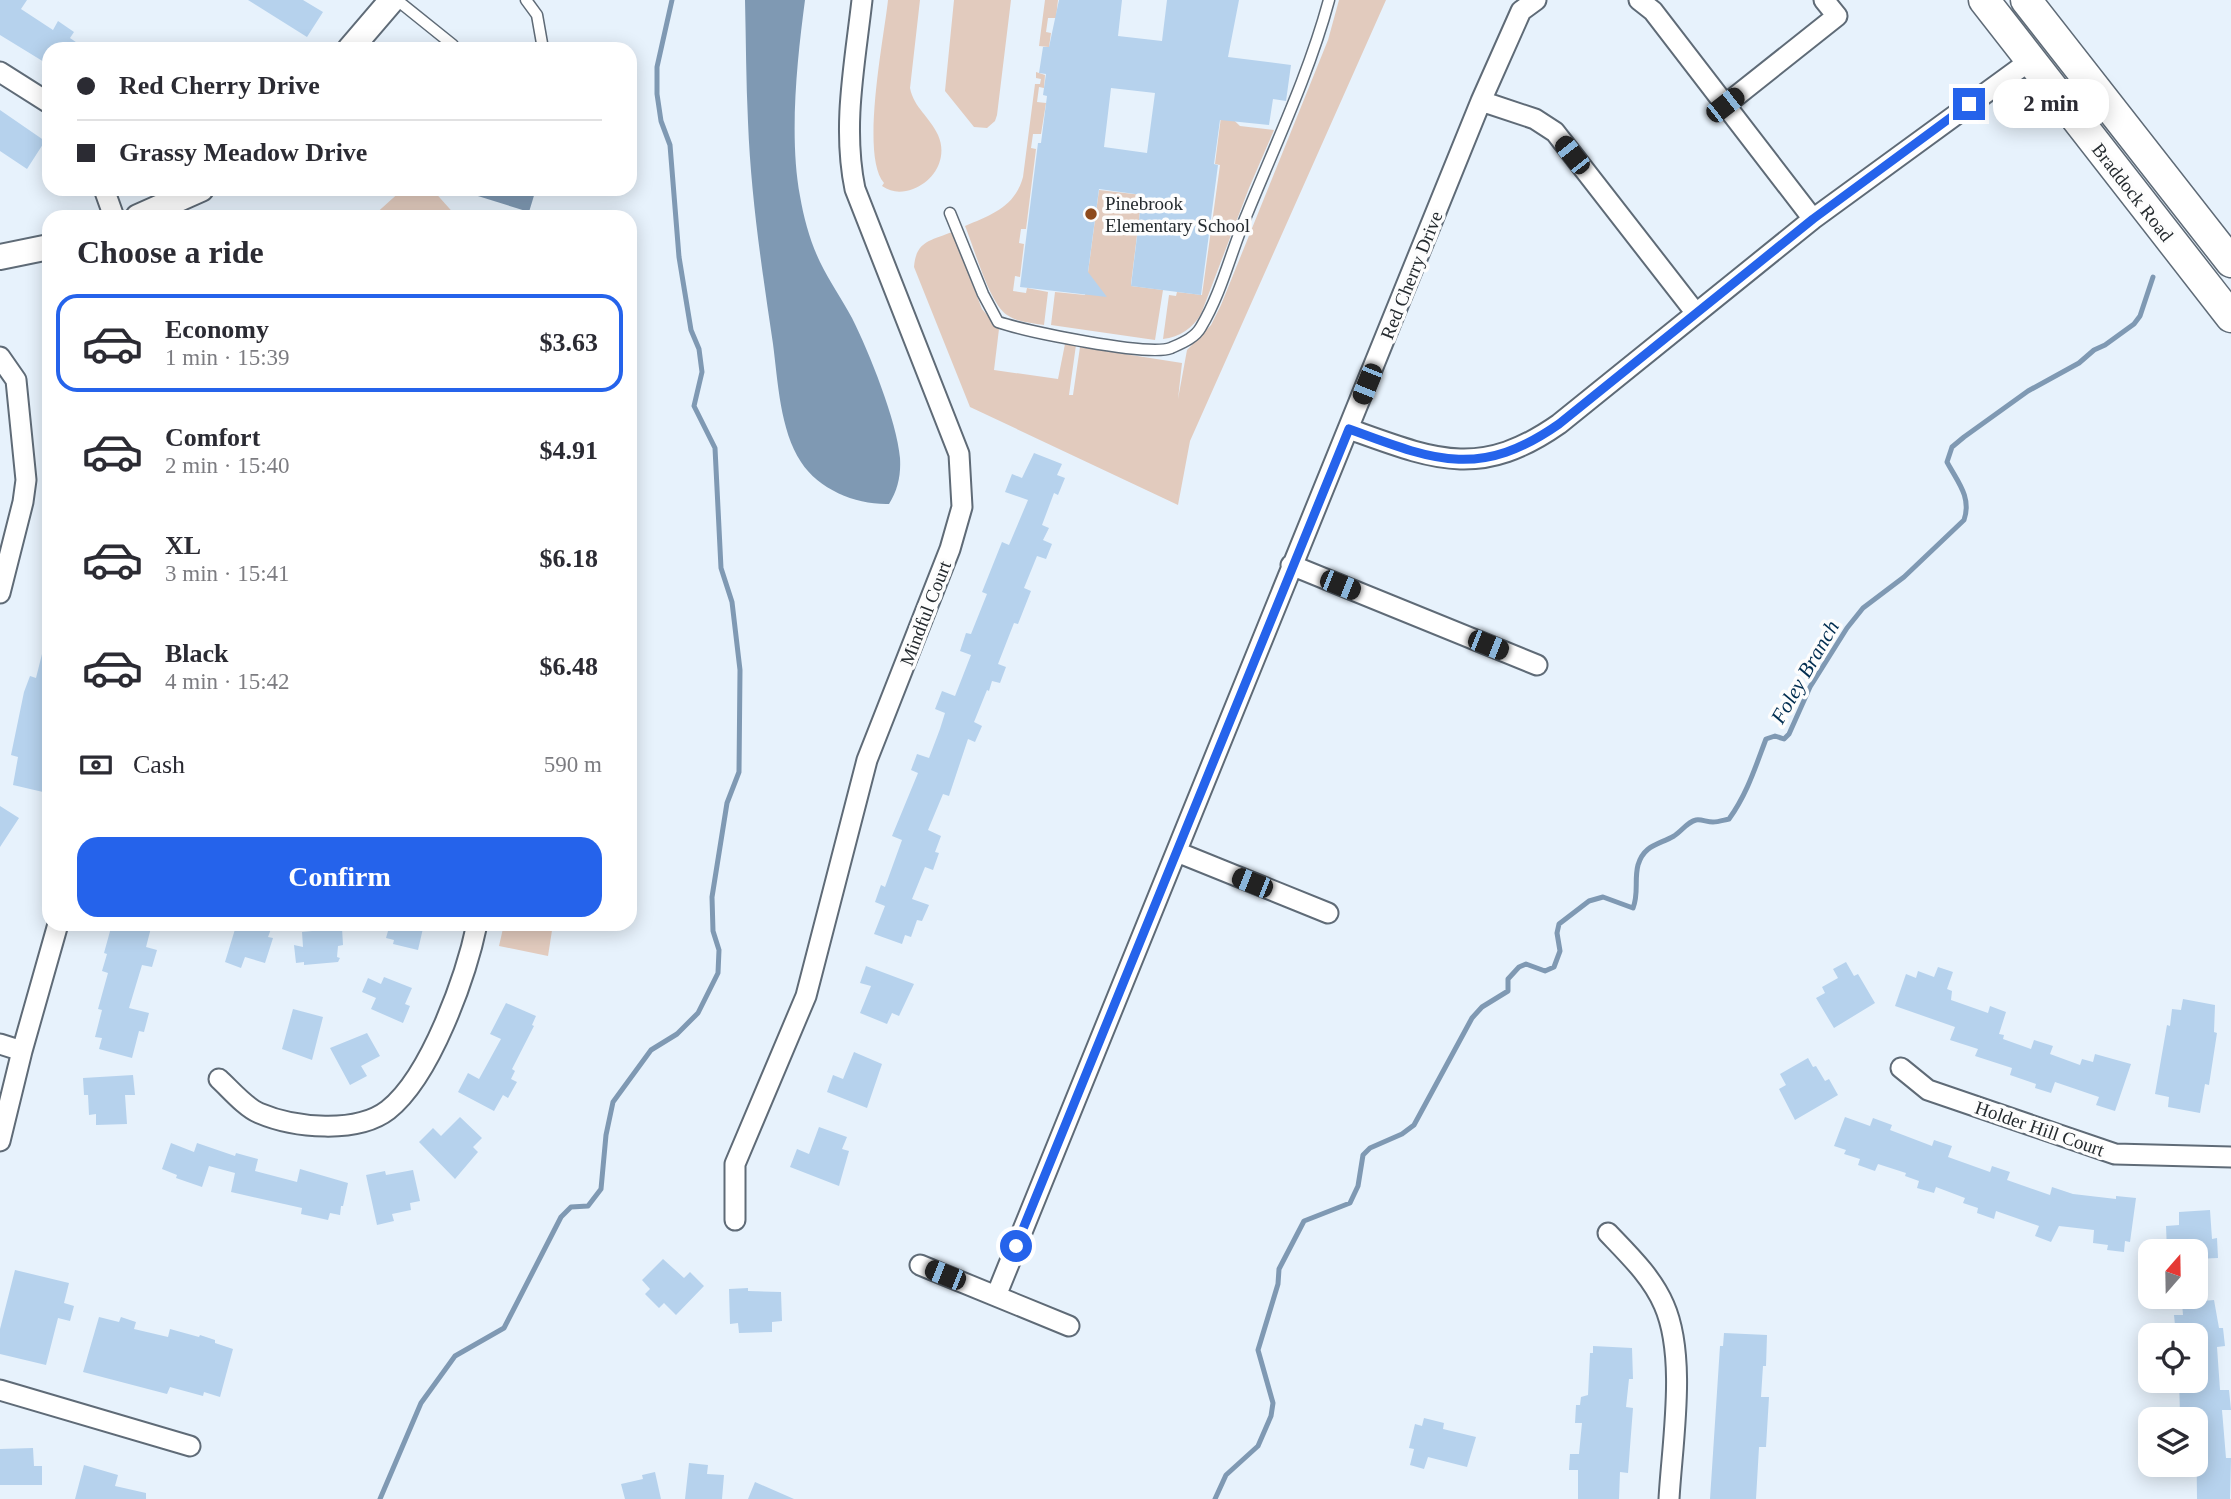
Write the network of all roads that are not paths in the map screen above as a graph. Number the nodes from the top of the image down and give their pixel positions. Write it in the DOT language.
graph roads {
  1 [pos="394,0"];
  2 [pos="526,0"];
  3 [pos="862,0"];
  4 [pos="1329,0"];
  5 [pos="1536,0"];
  6 [pos="1639,0"];
  7 [pos="1824,0"];
  8 [pos="1984,0"];
  9 [pos="2026,0"];
  10 [pos="356,42"];
  11 [pos="449,42"];
  12 [pos="542,42"];
  13 [pos="2031,60"];
  14 [pos="0,72"];
  15 [pos="42,99"];
  16 [pos="1481,101"];
  17 [pos="1725,105"];
  18 [pos="185,196"];
  19 [pos="154,210"];
  20 [pos="950,213"];
  21 [pos="1813,219"];
  22 [pos="42,248"];
  23 [pos="0,257"];
  24 [pos="2231,263"];
  25 [pos="1695,312"];
  26 [pos="2231,317"];
  27 [pos="0,357"];
  28 [pos="1349,429"];
  29 [pos="1291,565"];
  30 [pos="0,593"];
  31 [pos="1537,665"];
  32 [pos="1177,852"];
  33 [pos="1328,913"];
  34 [pos="56,931"];
  35 [pos="475,931"];
  36 [pos="0,1044"];
  37 [pos="22,1051"];
  38 [pos="1901,1068"];
  39 [pos="219,1079"];
  40 [pos="0,1141"];
  41 [pos="2231,1157"];
  42 [pos="735,1220"];
  43 [pos="1608,1233"];
  44 [pos="920,1265"];
  45 [pos="996,1296"];
  46 [pos="1069,1326"];
  47 [pos="0,1390"];
  48 [pos="190,1446"];
  49 [pos="1669,1499"];
  1 -- 10 [label="street"];
  1 -- 11 [label="lane"];
  2 -- 12 [label="lane"];
  3 -- 42 [label="street, Mindful Court"];
  4 -- 20 [label="lane"];
  5 -- 16 [label="street, Red Cherry Drive"];
  6 -- 17 [label="street"];
  7 -- 17 [label="street"];
  8 -- 13 [label="main road, Braddock Road"];
  9 -- 24 [label="main road, Braddock Road"];
  13 -- 21 [label="street"];
  13 -- 24 [label="main road"];
  13 -- 26 [label="main road, Braddock Road"];
  14 -- 15 [label="street"];
  16 -- 25 [label="street"];
  16 -- 28 [label="street, Red Cherry Drive"];
  17 -- 21 [label="street"];
  18 -- 19 [label="street"];
  21 -- 25 [label="street"];
  22 -- 23 [label="street"];
  25 -- 28 [label="street"];
  27 -- 30 [label="street"];
  28 -- 29 [label="street, Red Cherry Drive"];
  29 -- 31 [label="street"];
  29 -- 32 [label="street, Red Cherry Drive"];
  32 -- 33 [label="street"];
  32 -- 45 [label="street, Red Cherry Drive"];
  34 -- 37 [label="street"];
  35 -- 39 [label="street"];
  36 -- 37 [label="street"];
  37 -- 40 [label="street"];
  38 -- 41 [label="street, Holder Hill Court"];
  43 -- 49 [label="street"];
  44 -- 45 [label="street"];
  45 -- 46 [label="street"];
  47 -- 48 [label="street"];
}
